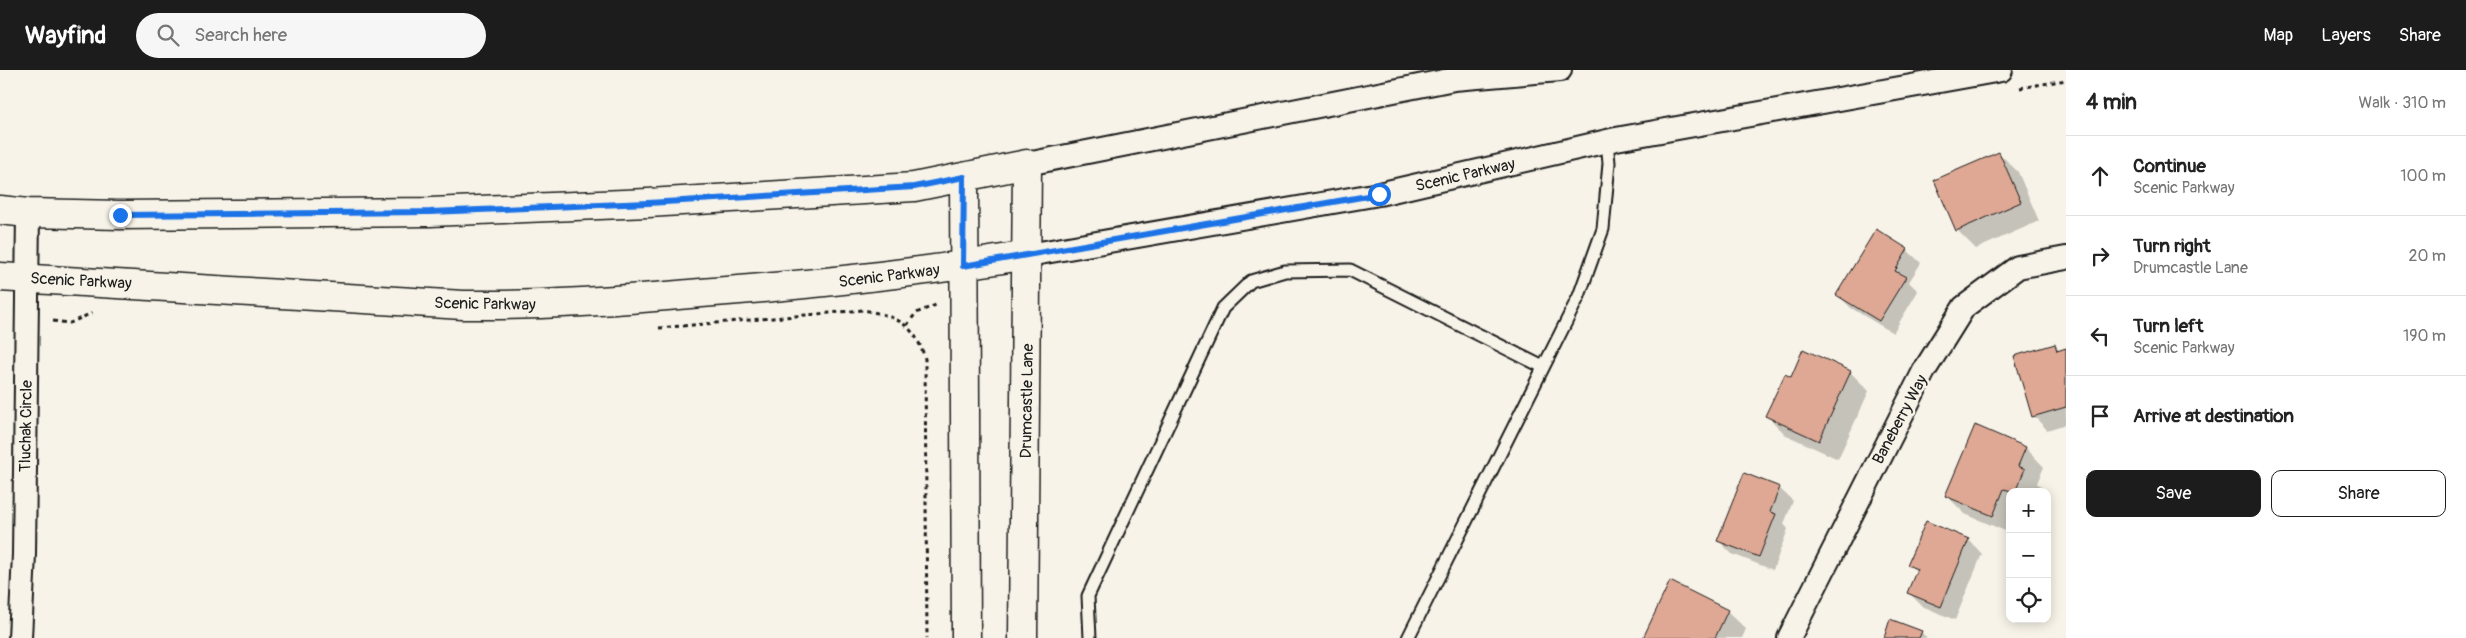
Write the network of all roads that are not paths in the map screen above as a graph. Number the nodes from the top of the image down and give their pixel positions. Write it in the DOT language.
graph roads {
  1 [pos="1560,70"];
  2 [pos="2001,70"];
  3 [pos="1607,141"];
  4 [pos="1027,164"];
  5 [pos="964,177"];
  6 [pos="0,210"];
  7 [pos="28,213"];
  8 [pos="1028,255"];
  9 [pos="2066,258"];
  10 [pos="963,266"];
  11 [pos="0,277"];
  12 [pos="27,277"];
  13 [pos="1543,367"];
  14 [pos="20,638"];
  15 [pos="966,638"];
  16 [pos="1023,638"];
  17 [pos="1090,638"];
  18 [pos="1408,638"];
  19 [pos="1789,638"];
  1 -- 4 [label="street"];
  2 -- 3 [label="street, Scenic Parkway"];
  3 -- 8 [label="street, Scenic Parkway"];
  3 -- 13 [label="lane"];
  4 -- 5 [label="street"];
  4 -- 8 [label="street, Drumcastle Lane"];
  5 -- 7 [label="street"];
  5 -- 10 [label="street"];
  6 -- 7 [label="street"];
  7 -- 12 [label="street, Tluchak Circle"];
  8 -- 10 [label="street, Scenic Parkway"];
  8 -- 16 [label="street, Drumcastle Lane"];
  9 -- 19 [label="street, Baneberry Way"];
  10 -- 12 [label="street, Scenic Parkway"];
  10 -- 15 [label="street"];
  11 -- 12 [label="street, Scenic Parkway"];
  12 -- 14 [label="street, Tluchak Circle"];
  13 -- 17 [label="lane"];
  13 -- 18 [label="lane"];
}
